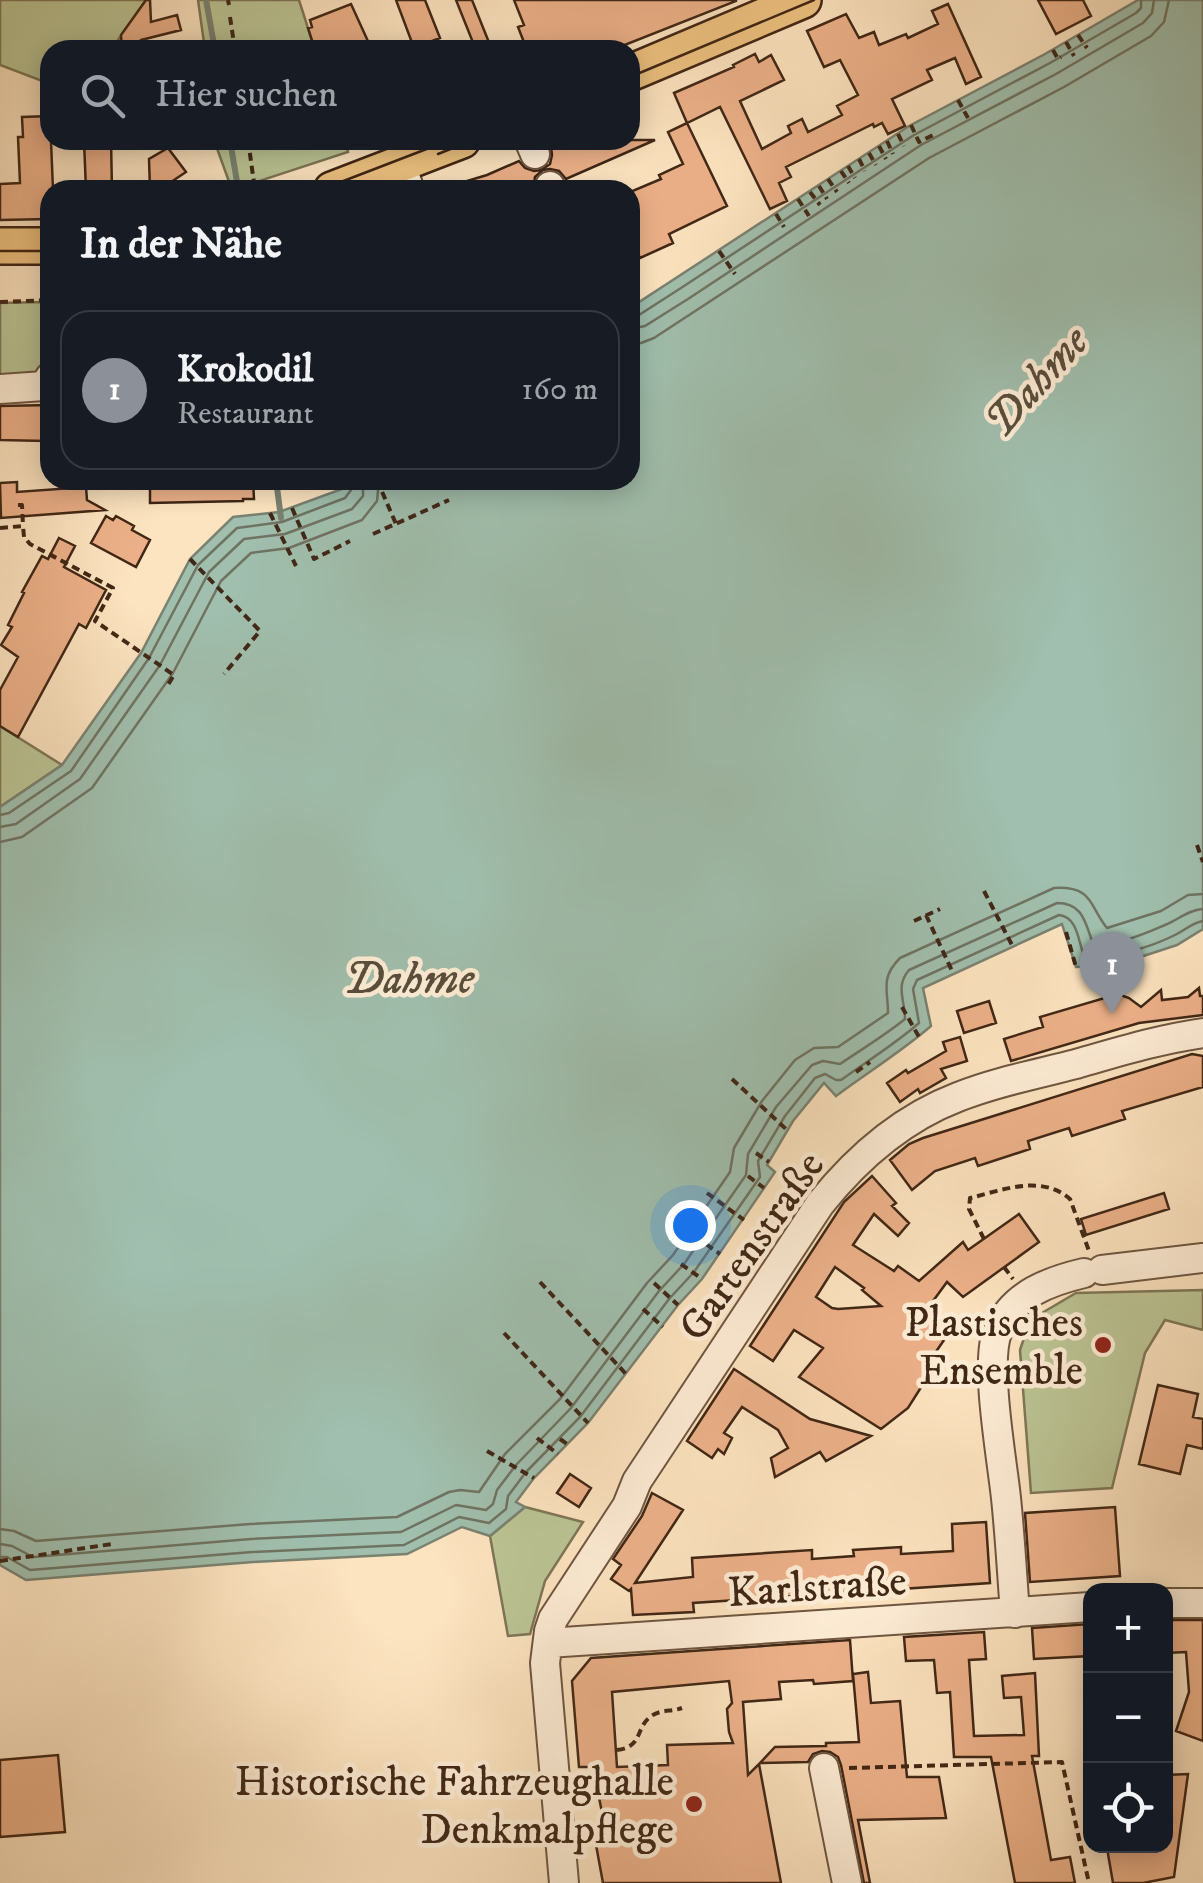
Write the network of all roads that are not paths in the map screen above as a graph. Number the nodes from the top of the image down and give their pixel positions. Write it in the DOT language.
graph roads {
  1 [pos="803,0"];
  2 [pos="640,69"];
  3 [pos="446,150"];
  4 [pos="404,177"];
  5 [pos="0,246"];
  6 [pos="40,246"];
  7 [pos="40,386"];
  8 [pos="0,389"];
  9 [pos="1203,1032"];
  10 [pos="1203,1258"];
  11 [pos="1203,1603"];
  12 [pos="1173,1604"];
  13 [pos="1083,1607"];
  14 [pos="1015,1612"];
  15 [pos="548,1643"];
  16 [pos="824,1768"];
  17 [pos="564,1883"];
  18 [pos="846,1883"];
  1 -- 2 [label="main road"];
  3 -- 4 [label="main road"];
  5 -- 6 [label="main road"];
  7 -- 8 [label="street"];
  9 -- 15 [label="street, Gartenstraße"];
  10 -- 14 [label="street"];
  11 -- 12 [label="street"];
  13 -- 14 [label="street, Karlstraße"];
  14 -- 15 [label="street, Karlstraße"];
  15 -- 17 [label="street"];
  16 -- 18 [label="street"];
}
